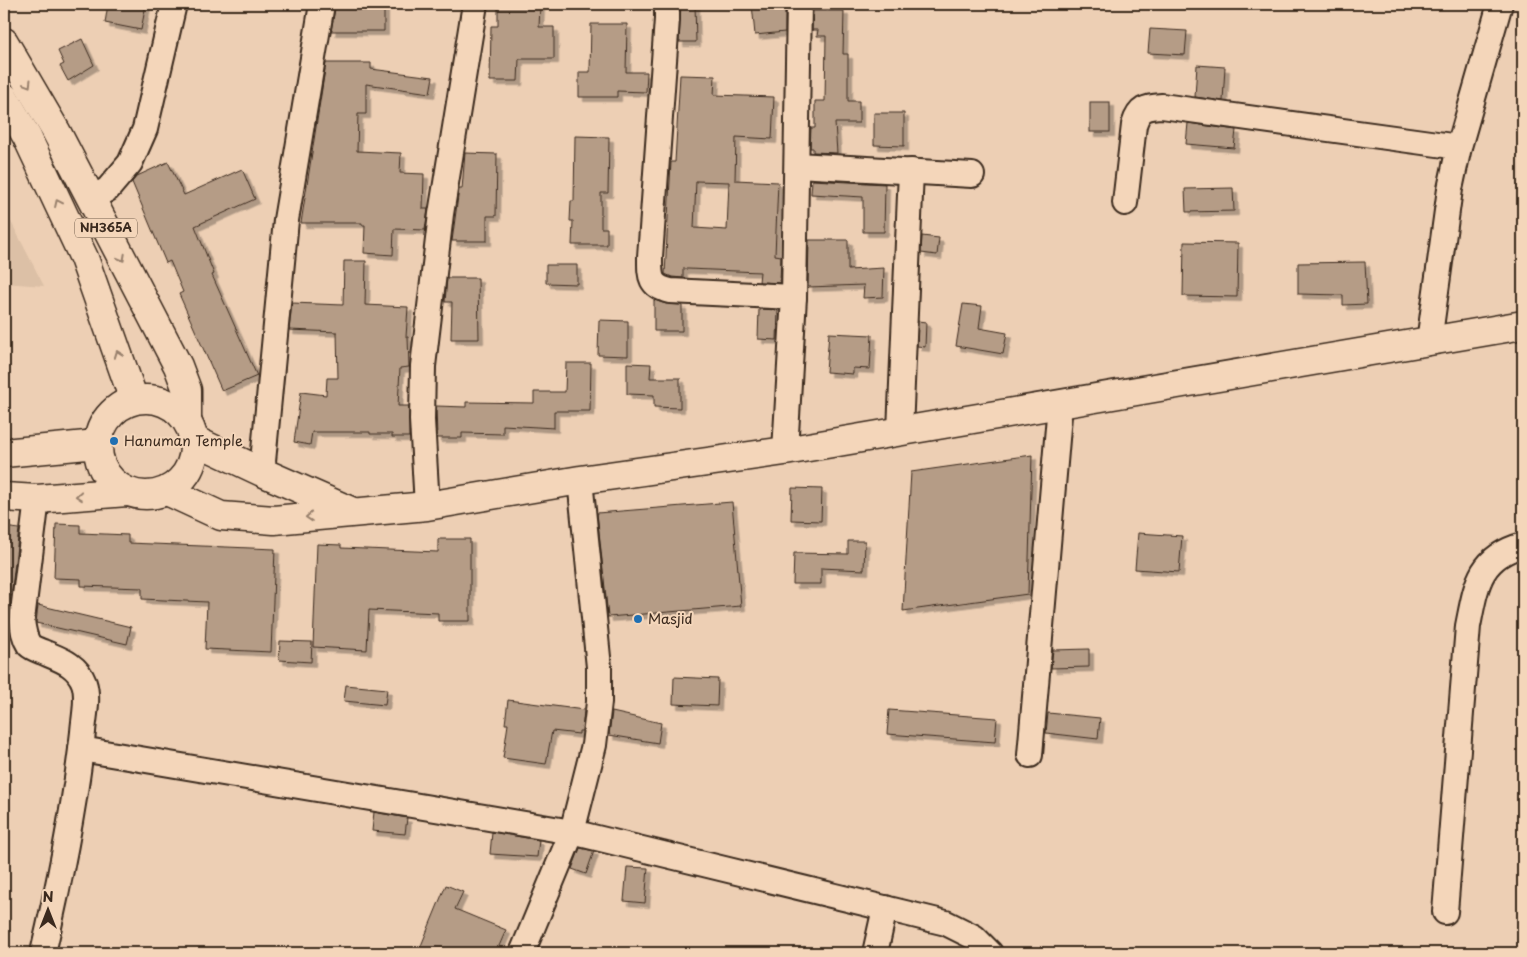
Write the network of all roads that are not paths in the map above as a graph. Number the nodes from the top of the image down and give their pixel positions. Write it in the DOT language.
graph roads {
  1 [pos="174,4"];
  2 [pos="322,4"];
  3 [pos="475,4"];
  4 [pos="667,4"];
  5 [pos="799,4"];
  6 [pos="1500,4"];
  7 [pos="4,42"];
  8 [pos="4,97"];
  9 [pos="1459,147"];
  10 [pos="797,165"];
  11 [pos="911,171"];
  12 [pos="972,175"];
  13 [pos="91,200"];
  14 [pos="1125,202"];
  15 [pos="794,297"];
  16 [pos="1523,326"];
  17 [pos="1429,342"];
  18 [pos="134,400"];
  19 [pos="1060,404"];
  20 [pos="191,431"];
  21 [pos="900,431"];
  22 [pos="97,444"];
  23 [pos="785,451"];
  24 [pos="4,453"];
  25 [pos="262,472"];
  26 [pos="580,480"];
  27 [pos="168,491"];
  28 [pos="128,492"];
  29 [pos="4,497"];
  30 [pos="37,500"];
  31 [pos="427,506"];
  32 [pos="357,513"];
  33 [pos="1523,545"];
  34 [pos="81,749"];
  35 [pos="1030,755"];
  36 [pos="572,832"];
  37 [pos="885,908"];
  38 [pos="1445,912"];
  39 [pos="43,953"];
  40 [pos="522,953"];
  41 [pos="875,953"];
  42 [pos="990,953"];
  1 -- 13 [label="street"];
  2 -- 25 [label="street"];
  3 -- 31 [label="street"];
  4 -- 15 [label="street"];
  5 -- 10 [label="street"];
  6 -- 9 [label="street"];
  7 -- 13 [label="main road, NH365A, one-way"];
  18 -- 8 [label="main road, NH365A, one-way"];
  9 -- 14 [label="street"];
  9 -- 17 [label="street"];
  10 -- 11 [label="street"];
  10 -- 15 [label="street"];
  11 -- 12 [label="street"];
  11 -- 21 [label="street"];
  13 -- 20 [label="main road, NH365A, one-way"];
  15 -- 23 [label="street"];
  16 -- 17 [label="main road"];
  17 -- 19 [label="main road"];
  18 -- 20 [label="main road"];
  18 -- 22 [label="main road"];
  19 -- 21 [label="main road"];
  19 -- 35 [label="street"];
  20 -- 25 [label="main road"];
  20 -- 27 [label="main road, NH365A"];
  21 -- 23 [label="main road"];
  22 -- 24 [label="main road"];
  22 -- 28 [label="main road"];
  23 -- 26 [label="main road"];
  25 -- 32 [label="main road"];
  26 -- 31 [label="main road"];
  26 -- 36 [label="street"];
  27 -- 28 [label="main road"];
  32 -- 27 [label="main road, one-way"];
  28 -- 30 [label="main road, one-way"];
  29 -- 30 [label="main road"];
  30 -- 34 [label="street"];
  31 -- 32 [label="main road"];
  33 -- 38 [label="street"];
  34 -- 36 [label="street"];
  34 -- 39 [label="street"];
  36 -- 37 [label="street"];
  36 -- 40 [label="street"];
  37 -- 41 [label="street"];
  37 -- 42 [label="street"];
}
